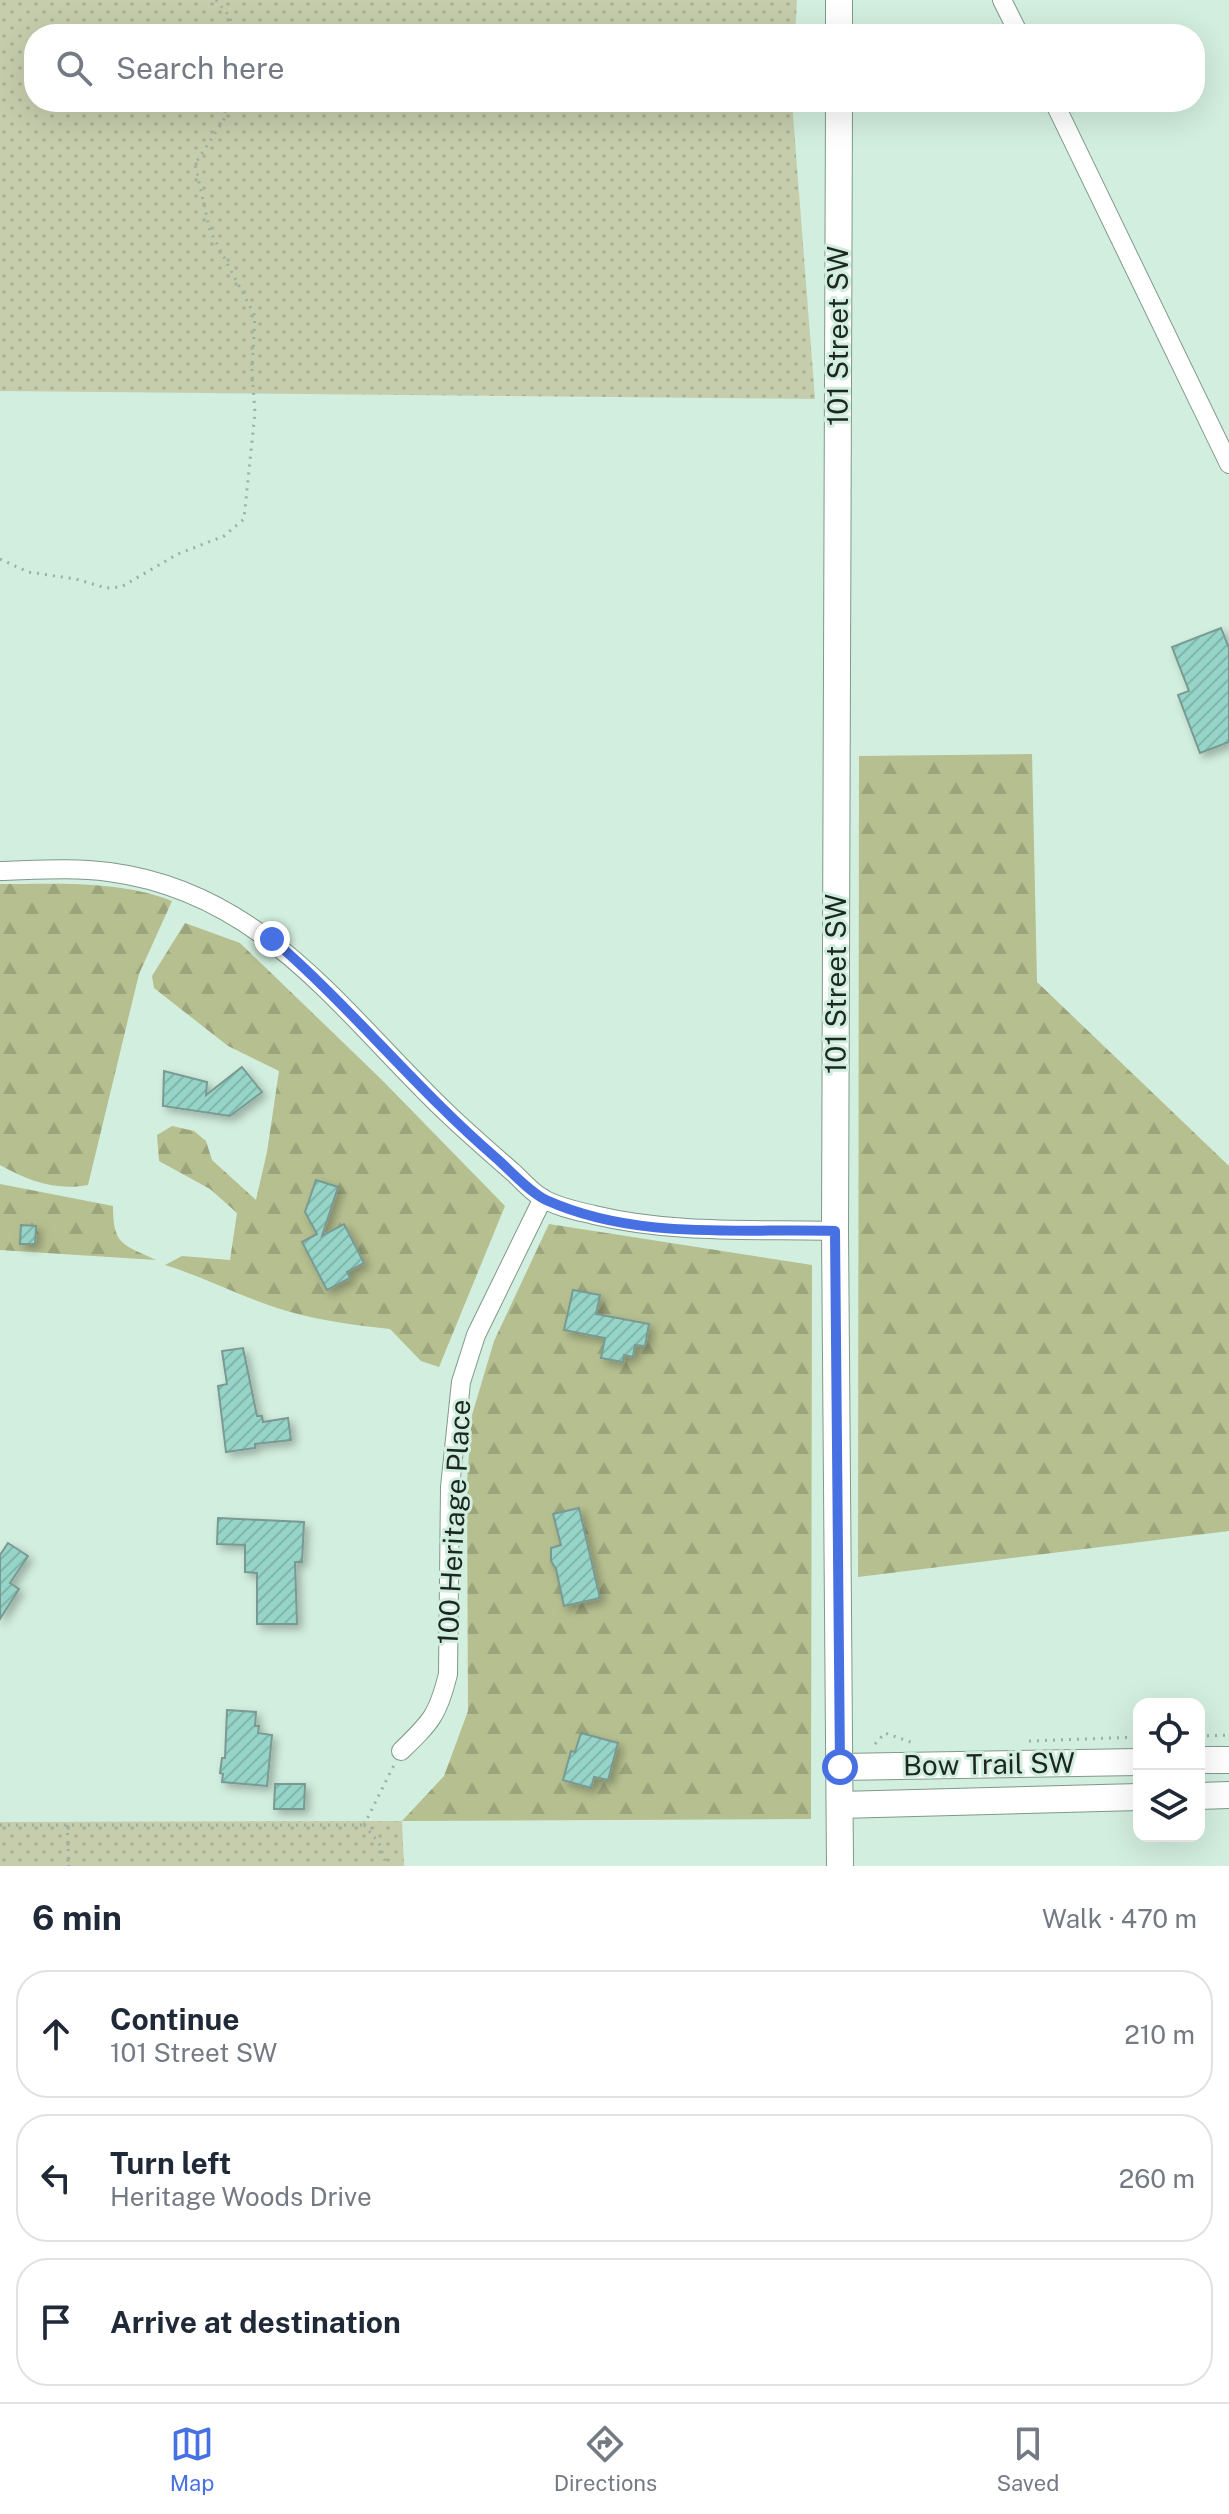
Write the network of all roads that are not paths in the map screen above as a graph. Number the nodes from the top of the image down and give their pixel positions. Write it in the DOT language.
graph roads {
  1 [pos="839,0"];
  2 [pos="1002,0"];
  3 [pos="839,24"];
  4 [pos="1014,24"];
  5 [pos="839,112"];
  6 [pos="1059,112"];
  7 [pos="1229,464"];
  8 [pos="0,871"];
  9 [pos="543,1198"];
  10 [pos="835,1231"];
  11 [pos="401,1751"];
  12 [pos="840,1756"];
  13 [pos="1205,1760"];
  14 [pos="1229,1760"];
  15 [pos="1133,1762"];
  16 [pos="1229,1795"];
  17 [pos="1205,1796"];
  18 [pos="1133,1797"];
  19 [pos="840,1805"];
  20 [pos="840,1866"];
  1 -- 3 [label="street"];
  2 -- 4 [label="street"];
  5 -- 10 [label="street, 101 Street SW"];
  6 -- 7 [label="street"];
  8 -- 9 [label="street"];
  9 -- 10 [label="street"];
  9 -- 11 [label="street, 100 Heritage Place"];
  10 -- 12 [label="street, 101 Street SW"];
  12 -- 15 [label="street, Bow Trail SW"];
  12 -- 19 [label="street, 101 Street SW"];
  13 -- 14 [label="street"];
  16 -- 17 [label="street"];
  18 -- 19 [label="street, Bow Trail SW"];
  19 -- 20 [label="street, 101 Street SW"];
}
